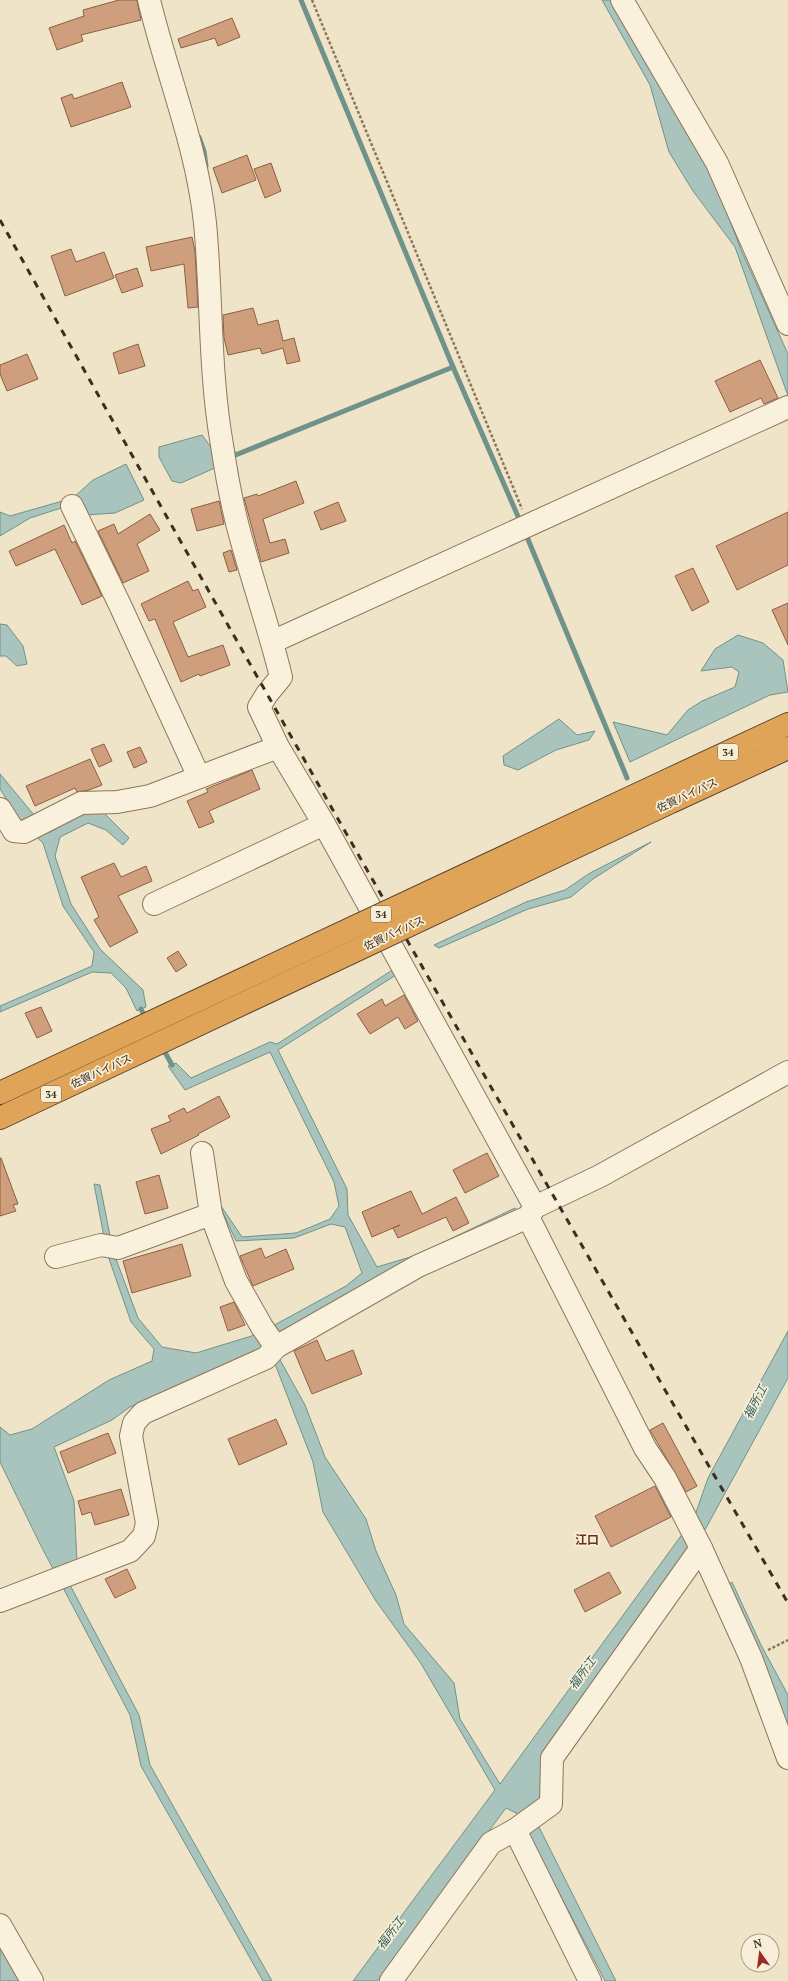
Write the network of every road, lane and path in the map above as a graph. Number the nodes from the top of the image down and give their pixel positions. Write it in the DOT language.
graph roads {
  1 [pos="149,0"];
  2 [pos="312,0"];
  3 [pos="622,0"];
  4 [pos="788,324"];
  5 [pos="787,407"];
  6 [pos="72,506"];
  7 [pos="528,524"];
  8 [pos="272,642"];
  9 [pos="788,724"];
  10 [pos="278,747"];
  11 [pos="788,748"];
  12 [pos="199,777"];
  13 [pos="0,810"];
  14 [pos="324,824"];
  15 [pos="154,904"];
  16 [pos="786,1077"];
  17 [pos="0,1093"];
  18 [pos="0,1118"];
  19 [pos="202,1153"];
  20 [pos="531,1212"];
  21 [pos="211,1214"];
  22 [pos="56,1257"];
  23 [pos="269,1345"];
  24 [pos="701,1548"];
  25 [pos="0,1601"];
  26 [pos="788,1758"];
  27 [pos="515,1830"];
  28 [pos="0,1925"];
  29 [pos="32,1981"];
  30 [pos="391,1981"];
  31 [pos="590,1981"];
  1 -- 8 [label="street"];
  2 -- 7 [label="path"];
  3 -- 4 [label="street"];
  5 -- 7 [label="street"];
  6 -- 12 [label="street"];
  7 -- 8 [label="street"];
  8 -- 10 [label="street"];
  9 -- 17 [label="highway, 佐賀バイパス / 34, bridge"];
  10 -- 12 [label="street"];
  10 -- 14 [label="street"];
  11 -- 18 [label="highway, 佐賀バイパス / 34, bridge"];
  12 -- 13 [label="street"];
  14 -- 15 [label="street"];
  14 -- 20 [label="street"];
  16 -- 20 [label="street"];
  19 -- 21 [label="street"];
  20 -- 23 [label="street"];
  20 -- 24 [label="street"];
  21 -- 22 [label="street"];
  21 -- 23 [label="street"];
  23 -- 25 [label="street"];
  24 -- 26 [label="street"];
  24 -- 27 [label="street"];
  27 -- 30 [label="street"];
  27 -- 31 [label="street"];
  28 -- 29 [label="street"];
}
